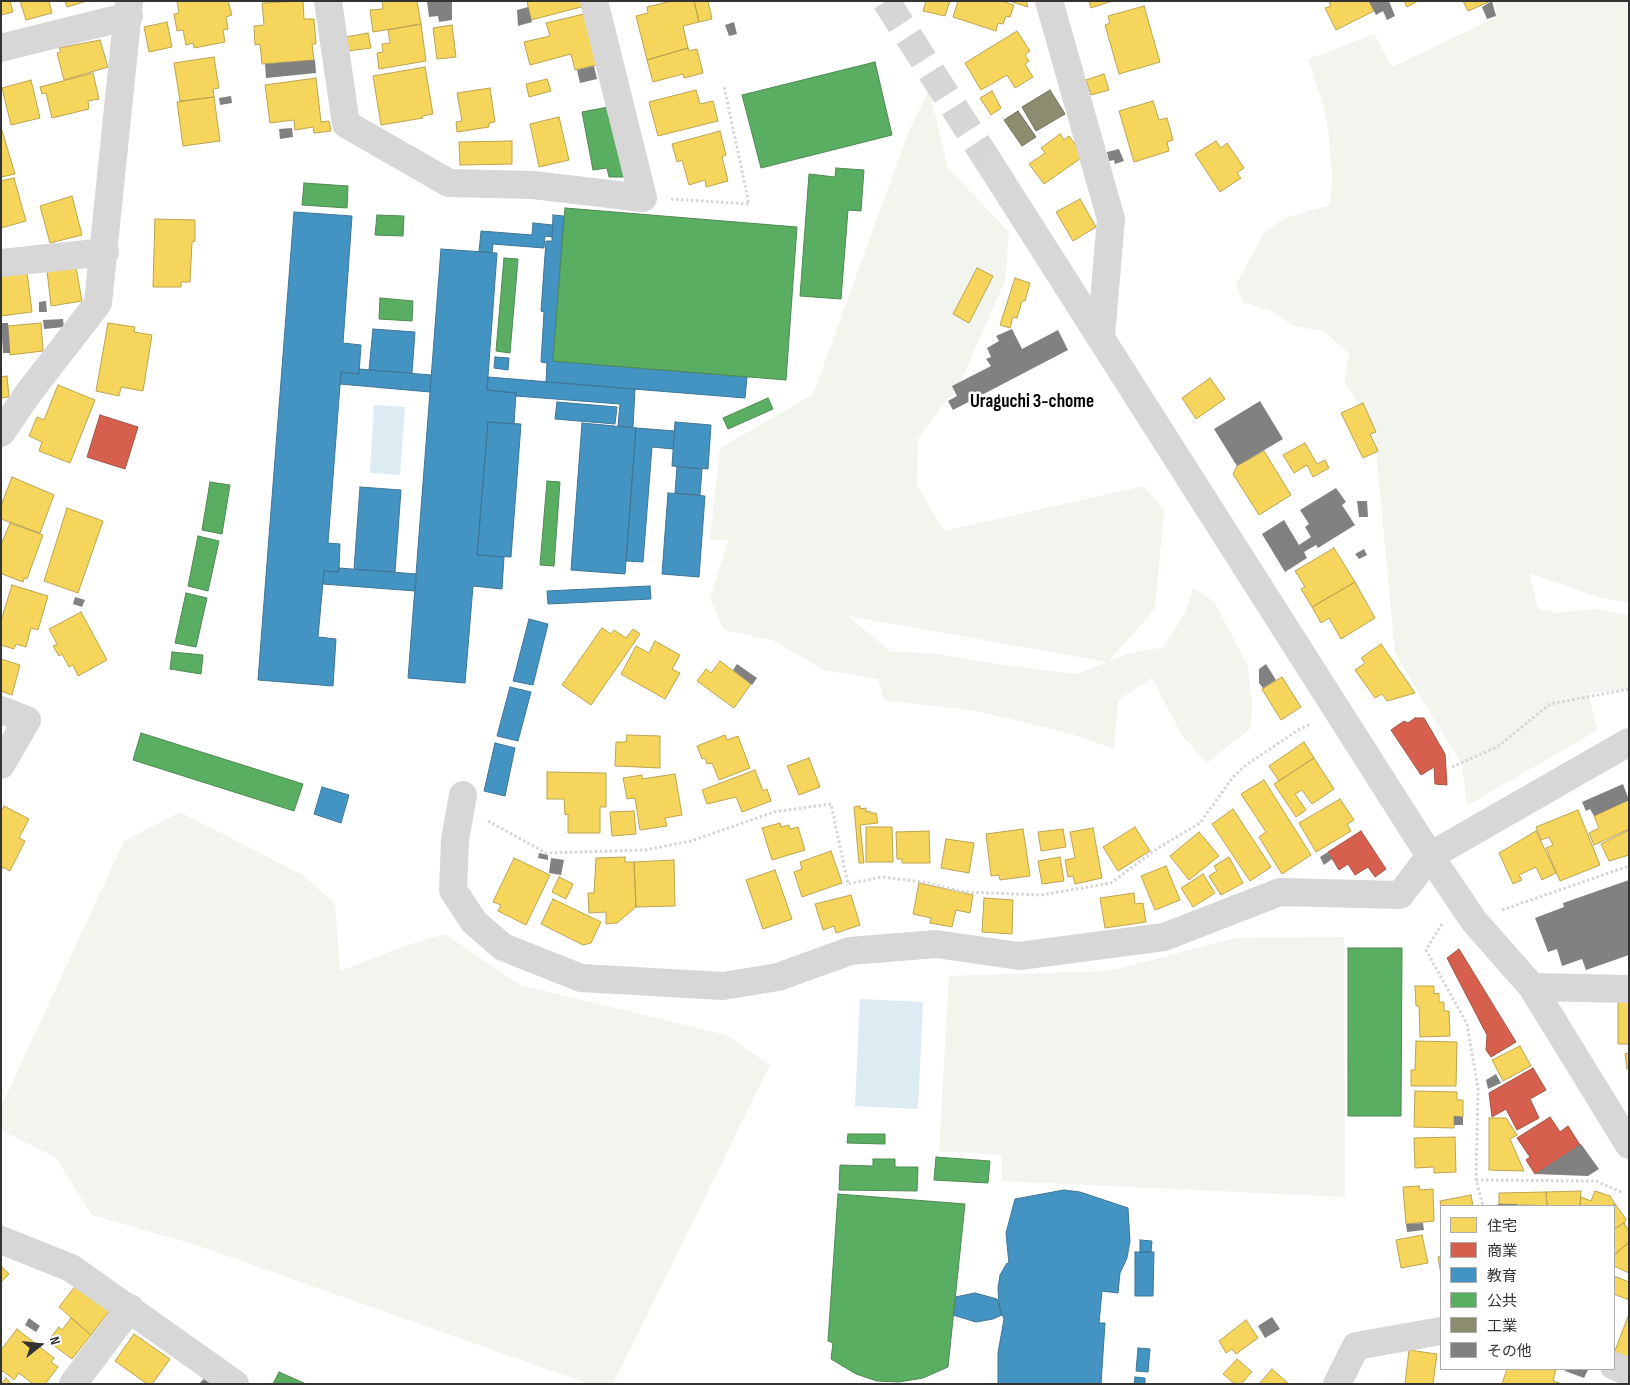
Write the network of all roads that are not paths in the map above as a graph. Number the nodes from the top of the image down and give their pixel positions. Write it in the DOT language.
graph roads {
  1 [pos="328,1"];
  2 [pos="594,1"];
  3 [pos="1049,1"];
  4 [pos="129,9"];
  5 [pos="1,48"];
  6 [pos="992,167"];
  7 [pos="104,252"];
  8 [pos="1,263"];
  9 [pos="1101,337"];
  10 [pos="1,433"];
  11 [pos="1,710"];
  12 [pos="1629,742"];
  13 [pos="1,765"];
  14 [pos="462,801"];
  15 [pos="1430,856"];
  16 [pos="1532,987"];
  17 [pos="1629,989"];
  18 [pos="1629,1145"];
  19 [pos="1,1240"];
  20 [pos="130,1308"];
  21 [pos="1440,1331"];
  22 [pos="1615,1366"];
  23 [pos="1629,1372"];
  24 [pos="73,1384"];
  25 [pos="236,1384"];
  26 [pos="1337,1384"];
  1 -- 2 [label="street"];
  3 -- 9 [label="street"];
  4 -- 5 [label="street"];
  4 -- 7 [label="street"];
  6 -- 9 [label="street"];
  7 -- 8 [label="street"];
  7 -- 10 [label="street"];
  9 -- 15 [label="street"];
  11 -- 13 [label="street"];
  12 -- 15 [label="street"];
  14 -- 15 [label="street"];
  15 -- 16 [label="street"];
  16 -- 17 [label="street"];
  16 -- 18 [label="street"];
  19 -- 20 [label="street"];
  20 -- 24 [label="street"];
  20 -- 25 [label="street"];
  21 -- 26 [label="street"];
  22 -- 23 [label="street"];
}
